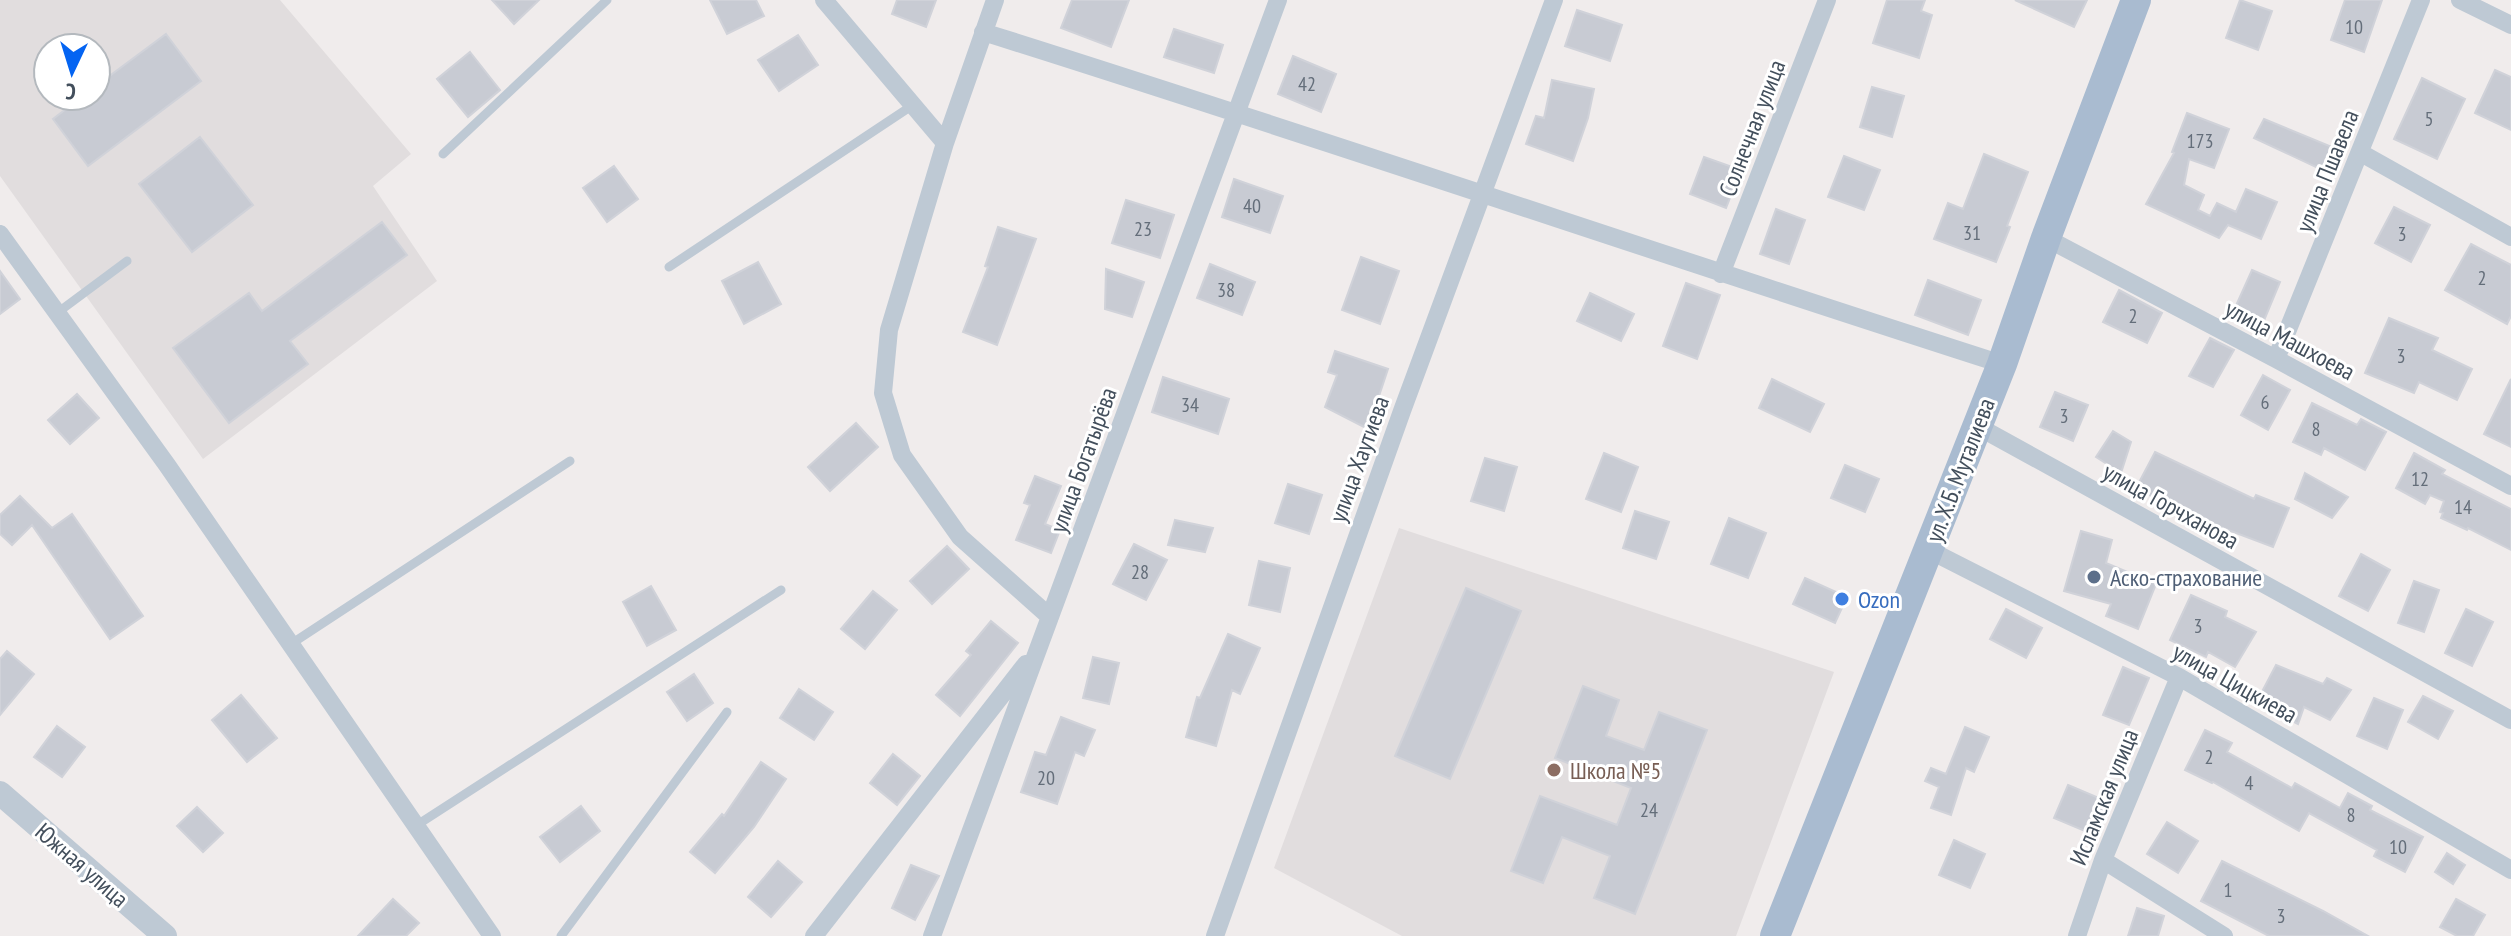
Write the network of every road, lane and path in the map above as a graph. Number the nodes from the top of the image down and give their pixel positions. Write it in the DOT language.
graph roads {
  1 [pos="607,0"];
  2 [pos="824,0"];
  3 [pos="995,0"];
  4 [pos="1278,0"];
  5 [pos="1554,0"];
  6 [pos="1827,0"];
  7 [pos="2136,0"];
  8 [pos="2421,0"];
  9 [pos="2460,0"];
  10 [pos="2511,25"];
  11 [pos="983,32"];
  12 [pos="913,105"];
  13 [pos="1237,112"];
  14 [pos="945,143"];
  15 [pos="2361,153"];
  16 [pos="443,154"];
  17 [pos="1483,195"];
  18 [pos="0,234"];
  19 [pos="2511,237"];
  20 [pos="2046,238"];
  21 [pos="127,261"];
  22 [pos="669,267"];
  23 [pos="1721,274"];
  24 [pos="57,313"];
  25 [pos="2276,359"];
  26 [pos="2002,364"];
  27 [pos="1977,426"];
  28 [pos="570,461"];
  29 [pos="2511,486"];
  30 [pos="1929,550"];
  31 [pos="781,590"];
  32 [pos="1050,617"];
  33 [pos="291,644"];
  34 [pos="1037,649"];
  35 [pos="2179,677"];
  36 [pos="727,712"];
  37 [pos="2511,720"];
  38 [pos="4,800"];
  39 [pos="417,825"];
  40 [pos="2103,860"];
  41 [pos="2511,870"];
  42 [pos="165,936"];
  43 [pos="492,936"];
  44 [pos="561,936"];
  45 [pos="814,936"];
  46 [pos="932,936"];
  47 [pos="1215,936"];
  48 [pos="1775,936"];
  49 [pos="2077,936"];
  50 [pos="2224,936"];
  1 -- 16 [label="lane"];
  2 -- 12 [label="street"];
  3 -- 11 [label="street"];
  4 -- 13 [label="street, улица Богатырёва"];
  5 -- 17 [label="street, улица Хаутиева"];
  6 -- 23 [label="street, Солнечная улица"];
  7 -- 20 [label="main road, ул. Х.Б. Муталиева"];
  8 -- 15 [label="street, улица Пшавела"];
  9 -- 10 [label="street"];
  11 -- 13 [label="street"];
  11 -- 14 [label="street"];
  12 -- 14 [label="street"];
  12 -- 22 [label="lane"];
  13 -- 17 [label="street"];
  13 -- 32 [label="street, улица Богатырёва"];
  14 -- 32 [label="street"];
  15 -- 19 [label="street"];
  15 -- 25 [label="street, улица Пшавела"];
  17 -- 23 [label="street"];
  17 -- 47 [label="street, улица Хаутиева"];
  18 -- 24 [label="street"];
  20 -- 25 [label="street, улица Машхоева"];
  20 -- 26 [label="main road, ул. Х.Б. Муталиева"];
  21 -- 24 [label="lane"];
  23 -- 26 [label="street"];
  24 -- 33 [label="street"];
  25 -- 29 [label="street, улица Машхоева"];
  26 -- 27 [label="main road, ул. Х.Б. Муталиева"];
  27 -- 30 [label="main road, ул. Х.Б. Муталиева"];
  27 -- 37 [label="street, улица Горчханова"];
  28 -- 33 [label="lane"];
  30 -- 35 [label="street, улица Цицкиева"];
  30 -- 48 [label="main road, ул. Х.Б. Муталиева"];
  31 -- 39 [label="lane"];
  32 -- 34 [label="street, улица Богатырёва"];
  33 -- 39 [label="street"];
  34 -- 45 [label="street"];
  34 -- 46 [label="street, улица Богатырёва"];
  35 -- 40 [label="street, Исламская улица"];
  35 -- 41 [label="street, улица Цицкиева"];
  36 -- 44 [label="lane"];
  38 -- 42 [label="street, Южная улица"];
  39 -- 43 [label="street"];
  40 -- 49 [label="street, Исламская улица"];
  40 -- 50 [label="street"];
}
